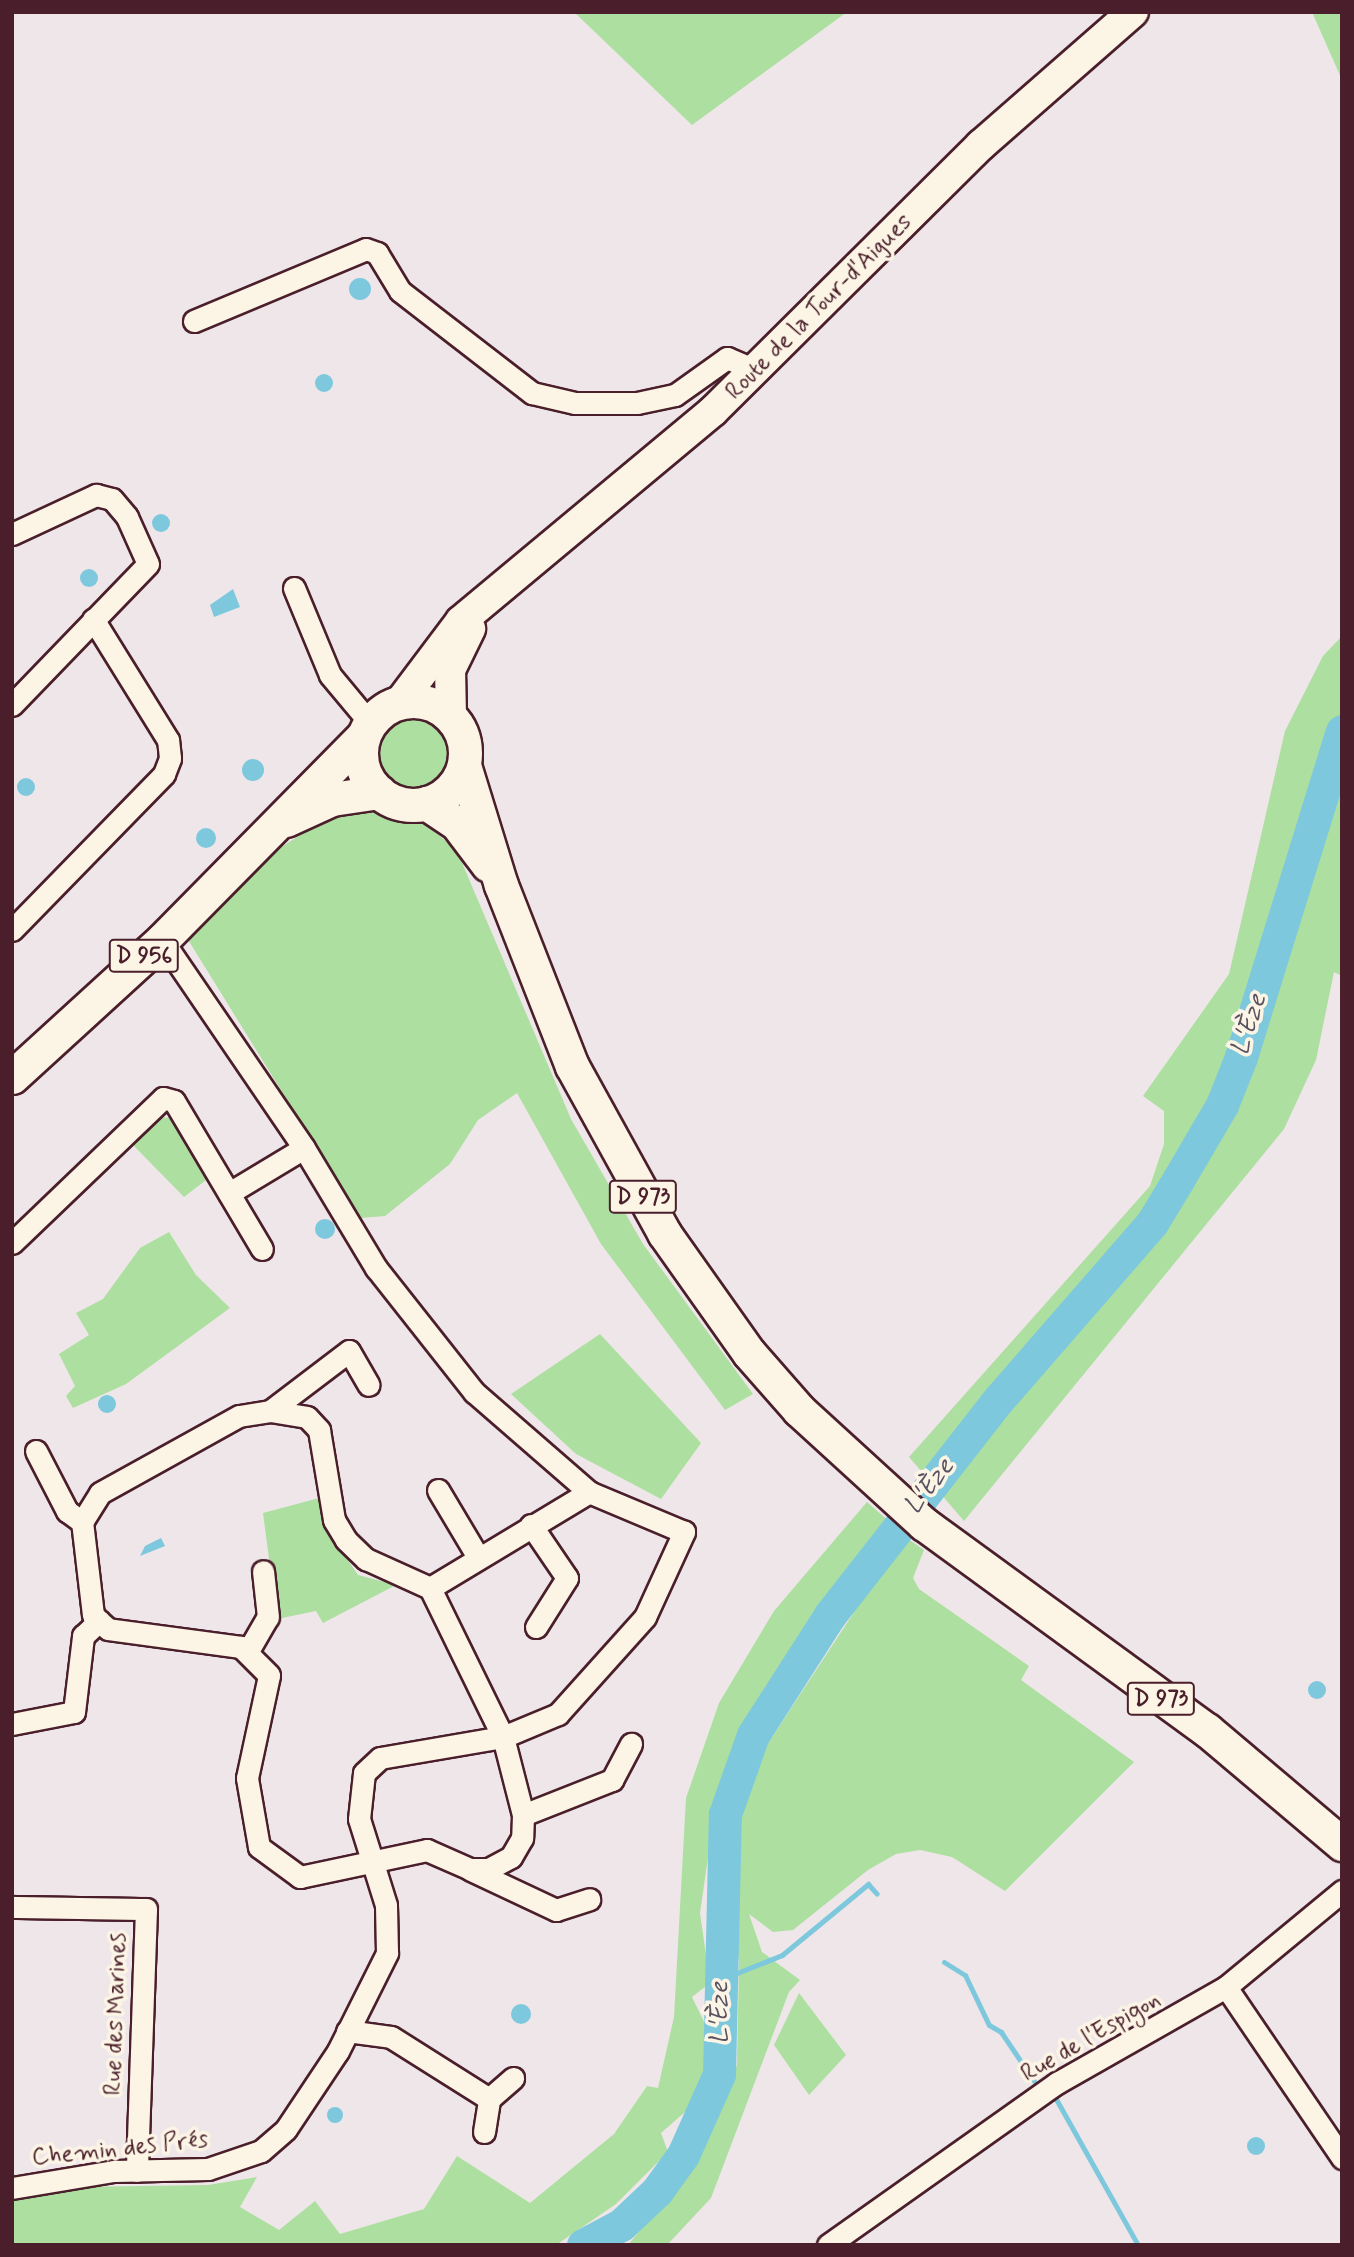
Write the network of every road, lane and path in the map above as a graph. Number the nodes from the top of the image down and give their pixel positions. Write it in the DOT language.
graph roads {
  1 [pos="1133,12"];
  2 [pos="194,321"];
  3 [pos="757,371"];
  4 [pos="12,534"];
  5 [pos="294,587"];
  6 [pos="494,590"];
  7 [pos="93,619"];
  8 [pos="400,702"];
  9 [pos="12,705"];
  10 [pos="450,716"];
  11 [pos="367,730"];
  12 [pos="464,765"];
  13 [pos="379,792"];
  14 [pos="426,803"];
  15 [pos="269,829"];
  16 [pos="501,885"];
  17 [pos="12,930"];
  18 [pos="162,940"];
  19 [pos="12,1077"];
  20 [pos="304,1147"];
  21 [pos="229,1193"];
  22 [pos="12,1243"];
  23 [pos="262,1249"];
  24 [pos="369,1385"];
  25 [pos="270,1410"];
  26 [pos="36,1451"];
  27 [pos="438,1490"];
  28 [pos="589,1492"];
  29 [pos="82,1522"];
  30 [pos="531,1525"];
  31 [pos="478,1557"];
  32 [pos="263,1571"];
  33 [pos="430,1588"];
  34 [pos="99,1621"];
  35 [pos="536,1627"];
  36 [pos="248,1651"];
  37 [pos="12,1724"];
  38 [pos="503,1737"];
  39 [pos="631,1744"];
  40 [pos="523,1815"];
  41 [pos="1342,1844"];
  42 [pos="371,1861"];
  43 [pos="470,1869"];
  44 [pos="1342,1891"];
  45 [pos="589,1899"];
  46 [pos="12,1907"];
  47 [pos="1226,1987"];
  48 [pos="347,2031"];
  49 [pos="513,2078"];
  50 [pos="489,2099"];
  51 [pos="484,2132"];
  52 [pos="1342,2158"];
  53 [pos="137,2171"];
  54 [pos="12,2188"];
  55 [pos="828,2245"];
  1 -- 3 [label="main road, Route de la Tour-d'Aigues"];
  2 -- 3 [label="street"];
  3 -- 6 [label="main road, Route de la Tour-d'Aigues"];
  4 -- 7 [label="street"];
  5 -- 11 [label="street"];
  6 -- 8 [label="main road, Route de la Tour-d'Aigues"];
  6 -- 10 [label="main road, Route de la Tour-d'Aigues"];
  7 -- 9 [label="street"];
  7 -- 17 [label="street"];
  8 -- 10 [label="main road"];
  8 -- 11 [label="main road"];
  10 -- 12 [label="main road"];
  11 -- 13 [label="main road"];
  11 -- 15 [label="main road, D 956"];
  12 -- 14 [label="main road"];
  12 -- 16 [label="main road, D 973"];
  13 -- 14 [label="main road"];
  13 -- 15 [label="main road, D 956"];
  14 -- 16 [label="main road, D 973"];
  15 -- 18 [label="main road, D 956"];
  16 -- 41 [label="main road, D 973"];
  18 -- 19 [label="main road, D 956"];
  18 -- 20 [label="street"];
  20 -- 21 [label="street"];
  20 -- 28 [label="street"];
  21 -- 22 [label="street"];
  21 -- 23 [label="street"];
  24 -- 25 [label="street"];
  25 -- 29 [label="street"];
  25 -- 33 [label="street"];
  26 -- 29 [label="street"];
  27 -- 31 [label="street"];
  28 -- 30 [label="street"];
  28 -- 38 [label="street, Chemin des Prés"];
  29 -- 34 [label="street"];
  30 -- 31 [label="street"];
  30 -- 35 [label="street"];
  31 -- 33 [label="street"];
  32 -- 36 [label="street"];
  33 -- 38 [label="street"];
  34 -- 36 [label="street"];
  34 -- 37 [label="street"];
  36 -- 42 [label="street"];
  38 -- 40 [label="street"];
  38 -- 42 [label="street, Chemin des Prés"];
  39 -- 40 [label="street"];
  40 -- 43 [label="street"];
  42 -- 43 [label="street"];
  42 -- 48 [label="street, Chemin des Prés"];
  43 -- 45 [label="street"];
  44 -- 47 [label="street, Rue de l'Espigon"];
  46 -- 53 [label="street, Rue des Marines"];
  47 -- 52 [label="street"];
  47 -- 55 [label="street, Rue de l'Espigon"];
  48 -- 50 [label="street"];
  48 -- 53 [label="street, Chemin des Prés"];
  49 -- 50 [label="street"];
  50 -- 51 [label="street"];
  53 -- 54 [label="street, Chemin des Prés"];
}
